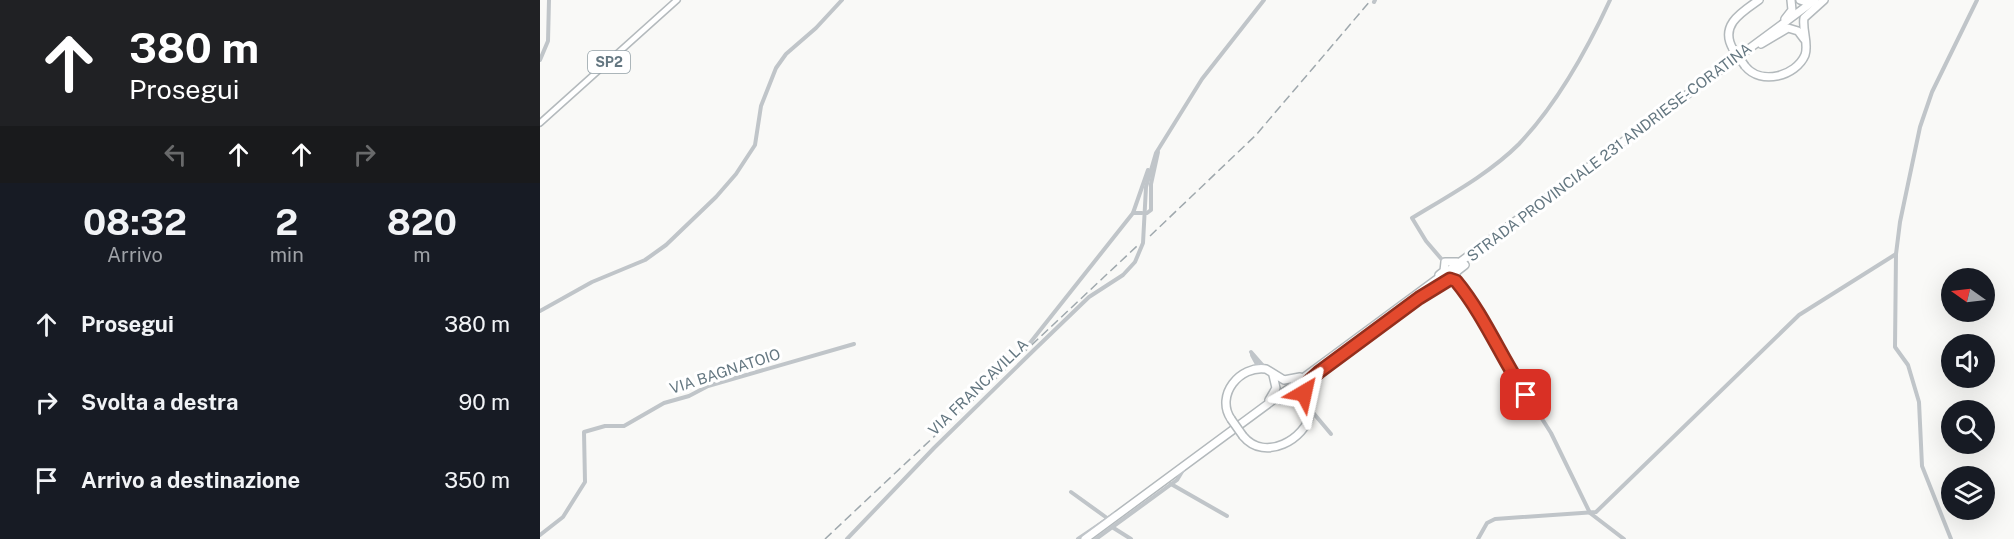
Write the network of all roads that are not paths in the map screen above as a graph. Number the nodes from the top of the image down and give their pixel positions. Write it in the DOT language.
graph roads {
  1 [pos="549,0"];
  2 [pos="677,0"];
  3 [pos="842,0"];
  4 [pos="1264,0"];
  5 [pos="1610,0"];
  6 [pos="1759,0"];
  7 [pos="1791,0"];
  8 [pos="1800,0"];
  9 [pos="1813,0"];
  10 [pos="1823,0"];
  11 [pos="1977,0"];
  12 [pos="1804,39"];
  13 [pos="1760,43"];
  14 [pos="540,60"];
  15 [pos="540,123"];
  16 [pos="1158,149"];
  17 [pos="1146,179"];
  18 [pos="1133,213"];
  19 [pos="1478,252"];
  20 [pos="1896,254"];
  21 [pos="1445,262"];
  22 [pos="1456,281"];
  23 [pos="1419,298"];
  24 [pos="1408,302"];
  25 [pos="540,311"];
  26 [pos="854,344"];
  27 [pos="1026,348"];
  28 [pos="1266,370"];
  29 [pos="1249,371"];
  30 [pos="1319,372"];
  31 [pos="1306,377"];
  32 [pos="1281,400"];
  33 [pos="1313,416"];
  34 [pos="1250,417"];
  35 [pos="1331,434"];
  36 [pos="1183,470"];
  37 [pos="1171,484"];
  38 [pos="1071,492"];
  39 [pos="1122,513"];
  40 [pos="1590,513"];
  41 [pos="1227,516"];
  42 [pos="1107,518"];
  43 [pos="1112,527"];
  44 [pos="540,535"];
  45 [pos="847,539"];
  46 [pos="1078,539"];
  47 [pos="1085,539"];
  48 [pos="1094,539"];
  49 [pos="1131,539"];
  50 [pos="1478,539"];
  51 [pos="1624,539"];
  52 [pos="1951,539"];
  1 -- 14 [label="street"];
  2 -- 15 [label="main road, SP2"];
  3 -- 25 [label="street"];
  4 -- 16 [label="street"];
  5 -- 21 [label="street"];
  6 -- 12 [label="highway, bridge"];
  7 -- 13 [label="highway"];
  8 -- 9 [label="highway"];
  9 -- 13 [label="highway, STRADA PROVINCIALE 231 ANDRIESE-CORATINA"];
  10 -- 12 [label="highway"];
  10 -- 13 [label="highway, STRADA PROVINCIALE 231 ANDRIESE-CORATINA"];
  11 -- 20 [label="street"];
  12 -- 13 [label="highway"];
  13 -- 19 [label="highway, STRADA PROVINCIALE 231 ANDRIESE-CORATINA"];
  16 -- 17 [label="street"];
  16 -- 18 [label="street"];
  17 -- 18 [label="street"];
  17 -- 45 [label="street, VIA FRANCAVILLA"];
  18 -- 27 [label="street"];
  19 -- 21 [label="highway"];
  19 -- 22 [label="highway"];
  19 -- 23 [label="highway, STRADA PROVINCIALE 231 ANDRIESE-CORATINA"];
  19 -- 24 [label="highway, STRADA PROVINCIALE 231 ANDRIESE-CORATINA"];
  20 -- 40 [label="street"];
  20 -- 52 [label="street"];
  21 -- 24 [label="highway"];
  22 -- 23 [label="highway"];
  22 -- 40 [label="street"];
  23 -- 30 [label="highway, STRADA PROVINCIALE 231 ANDRIESE-CORATINA"];
  24 -- 31 [label="highway, STRADA PROVINCIALE 231 ANDRIESE-CORATINA"];
  26 -- 44 [label="street, VIA BAGNATOIO"];
  28 -- 29 [label="highway"];
  28 -- 29 [label="street"];
  28 -- 31 [label="highway"];
  28 -- 34 [label="highway"];
  29 -- 33 [label="highway, bridge"];
  30 -- 32 [label="highway, STRADA PROVINCIALE 231 ANDRIESE-CORATINA"];
  30 -- 33 [label="highway"];
  31 -- 34 [label="highway, STRADA PROVINCIALE 231 ANDRIESE-CORATINA"];
  32 -- 33 [label="highway"];
  32 -- 36 [label="highway, STRADA PROVINCIALE 231 ANDRIESE-CORATINA"];
  33 -- 35 [label="street"];
  34 -- 39 [label="highway, STRADA PROVINCIALE 231 ANDRIESE-CORATINA"];
  36 -- 37 [label="street"];
  36 -- 48 [label="highway, STRADA PROVINCIALE 231 ANDRIESE-CORATINA"];
  37 -- 41 [label="street"];
  37 -- 43 [label="street"];
  38 -- 42 [label="street"];
  39 -- 42 [label="street"];
  39 -- 47 [label="highway, STRADA PROVINCIALE 231 ANDRIESE-CORATINA"];
  40 -- 50 [label="street"];
  40 -- 51 [label="street"];
  42 -- 46 [label="street"];
  43 -- 48 [label="street"];
  43 -- 49 [label="street"];
}
